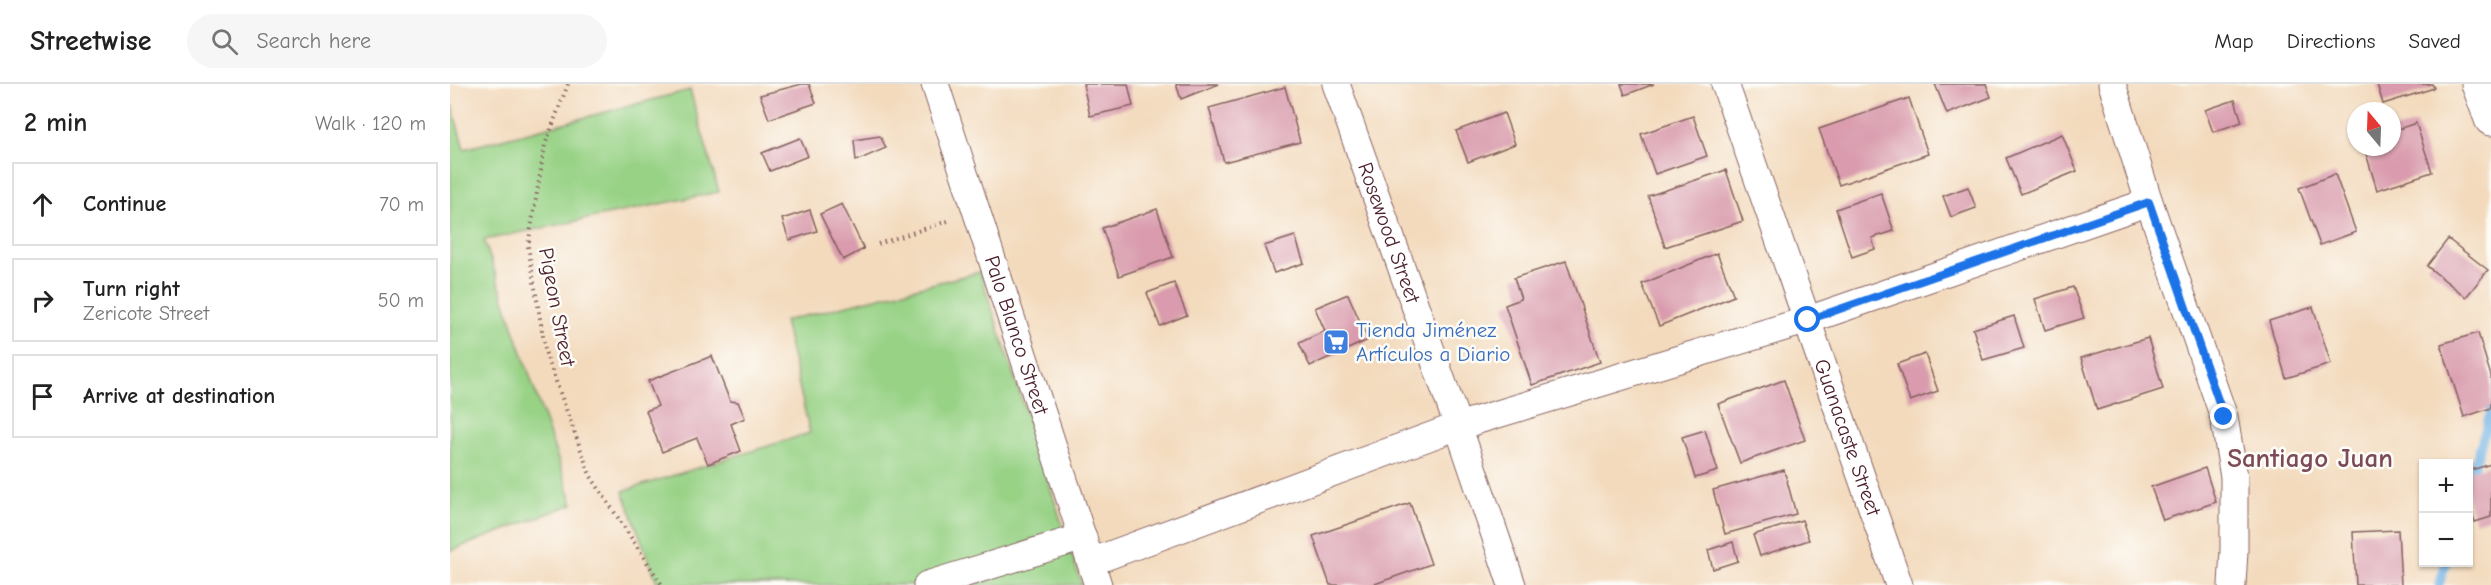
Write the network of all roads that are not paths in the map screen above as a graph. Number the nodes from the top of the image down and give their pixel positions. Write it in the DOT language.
graph roads {
  1 [pos="935,84"];
  2 [pos="1335,84"];
  3 [pos="1725,84"];
  4 [pos="2112,84"];
  5 [pos="2478,84"];
  6 [pos="2491,119"];
  7 [pos="2149,202"];
  8 [pos="1808,320"];
  9 [pos="1458,426"];
  10 [pos="1091,561"];
  11 [pos="927,585"];
  12 [pos="1512,585"];
  13 [pos="1899,585"];
  14 [pos="2232,585"];
  1 -- 10 [label="street, Palo Blanco Street"];
  2 -- 9 [label="street, Rosewood Street"];
  3 -- 8 [label="street, Guanacaste Street"];
  4 -- 7 [label="street"];
  5 -- 6 [label="street"];
  7 -- 8 [label="street"];
  7 -- 14 [label="street"];
  8 -- 9 [label="street"];
  8 -- 13 [label="street, Guanacaste Street"];
  9 -- 10 [label="street"];
  9 -- 12 [label="street, Rosewood Street"];
  10 -- 11 [label="street"];
}
